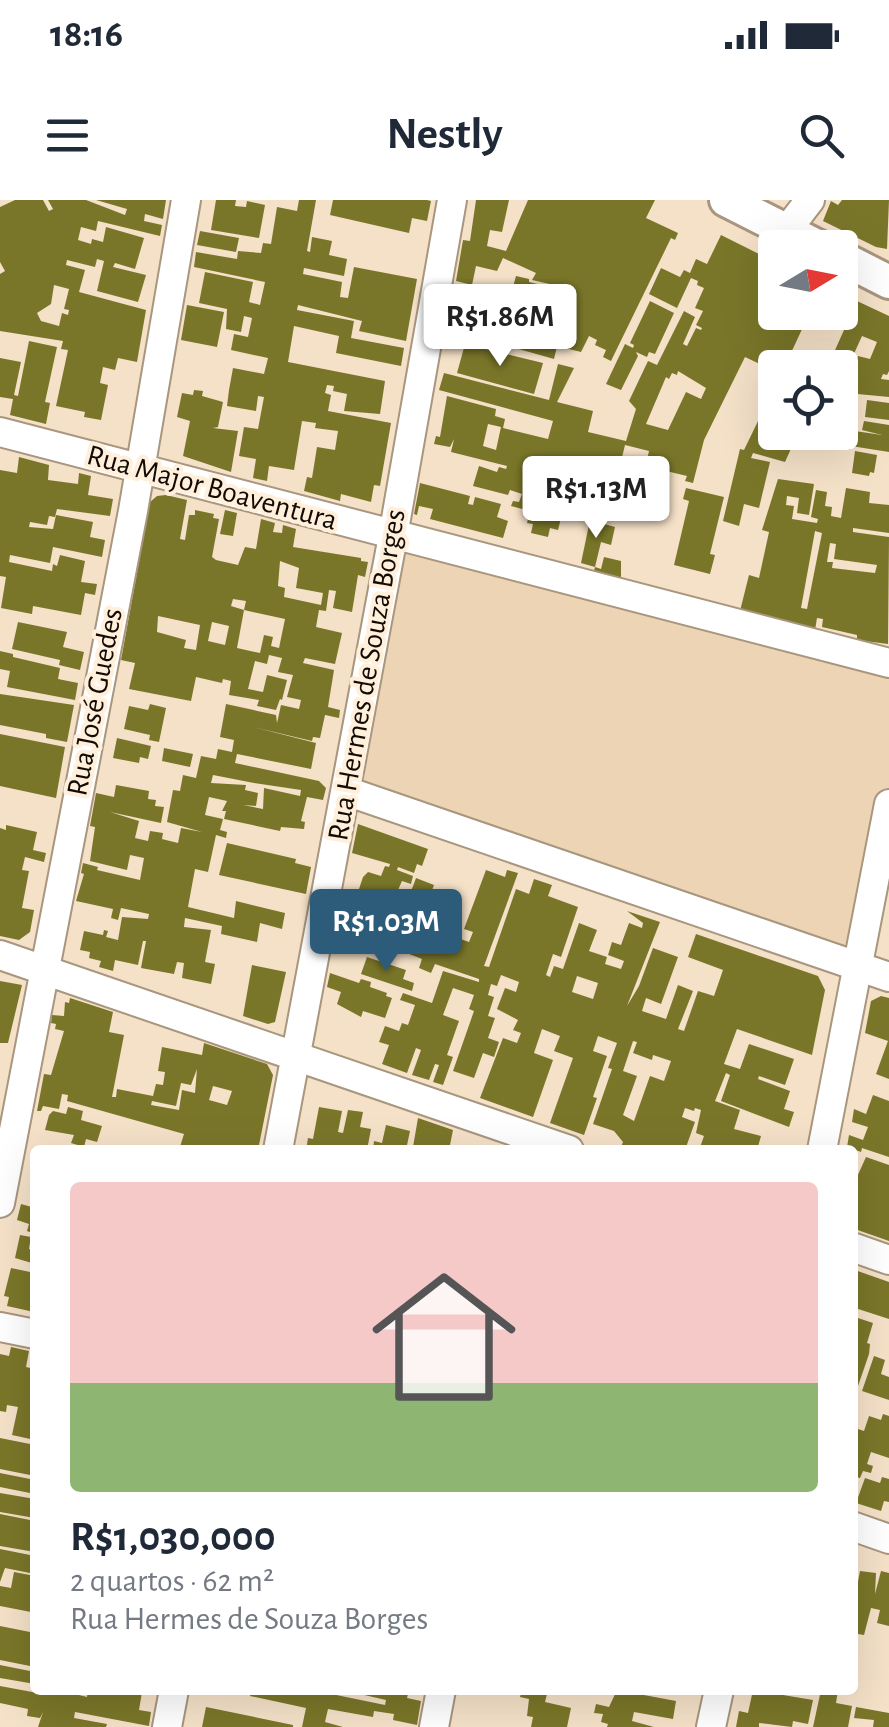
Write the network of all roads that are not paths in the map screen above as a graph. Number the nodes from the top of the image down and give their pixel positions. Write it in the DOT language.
graph roads {
  1 [pos="186,200"];
  2 [pos="452,200"];
  3 [pos="726,200"];
  4 [pos="810,200"];
  5 [pos="787,230"];
  6 [pos="858,266"];
  7 [pos="889,282"];
  8 [pos="0,432"];
  9 [pos="140,469"];
  10 [pos="393,536"];
  11 [pos="889,663"];
  12 [pos="346,790"];
  13 [pos="889,804"];
  14 [pos="0,955"];
  15 [pos="857,966"];
  16 [pos="44,968"];
  17 [pos="889,978"];
  18 [pos="296,1055"];
  19 [pos="279,1145"];
  20 [pos="546,1145"];
  21 [pos="823,1145"];
  22 [pos="0,1203"];
  23 [pos="858,1249"];
  24 [pos="889,1260"];
  25 [pos="0,1327"];
  26 [pos="30,1333"];
  27 [pos="858,1528"];
  28 [pos="889,1538"];
  29 [pos="173,1695"];
  30 [pos="441,1695"];
  31 [pos="717,1695"];
  32 [pos="166,1727"];
  33 [pos="434,1727"];
  34 [pos="711,1727"];
  1 -- 9 [label="street, Rua José Guedes"];
  2 -- 10 [label="street, Rua Hermes de Souza Borges"];
  3 -- 5 [label="street"];
  4 -- 5 [label="street"];
  6 -- 7 [label="street"];
  8 -- 9 [label="street, Rua Major Boaventura"];
  9 -- 10 [label="street, Rua Major Boaventura"];
  9 -- 16 [label="street, Rua José Guedes"];
  10 -- 11 [label="street, Rua Major Boaventura"];
  10 -- 12 [label="street, Rua Hermes de Souza Borges"];
  12 -- 15 [label="street"];
  12 -- 18 [label="street, Rua Hermes de Souza Borges"];
  13 -- 15 [label="street"];
  14 -- 16 [label="street"];
  15 -- 17 [label="street"];
  15 -- 21 [label="street"];
  16 -- 18 [label="street"];
  16 -- 22 [label="street, Rua José Guedes"];
  18 -- 19 [label="street, Rua Hermes de Souza Borges"];
  18 -- 20 [label="street"];
  23 -- 24 [label="street"];
  25 -- 26 [label="street"];
  27 -- 28 [label="street"];
  29 -- 32 [label="street"];
  30 -- 33 [label="street"];
  31 -- 34 [label="street"];
}
